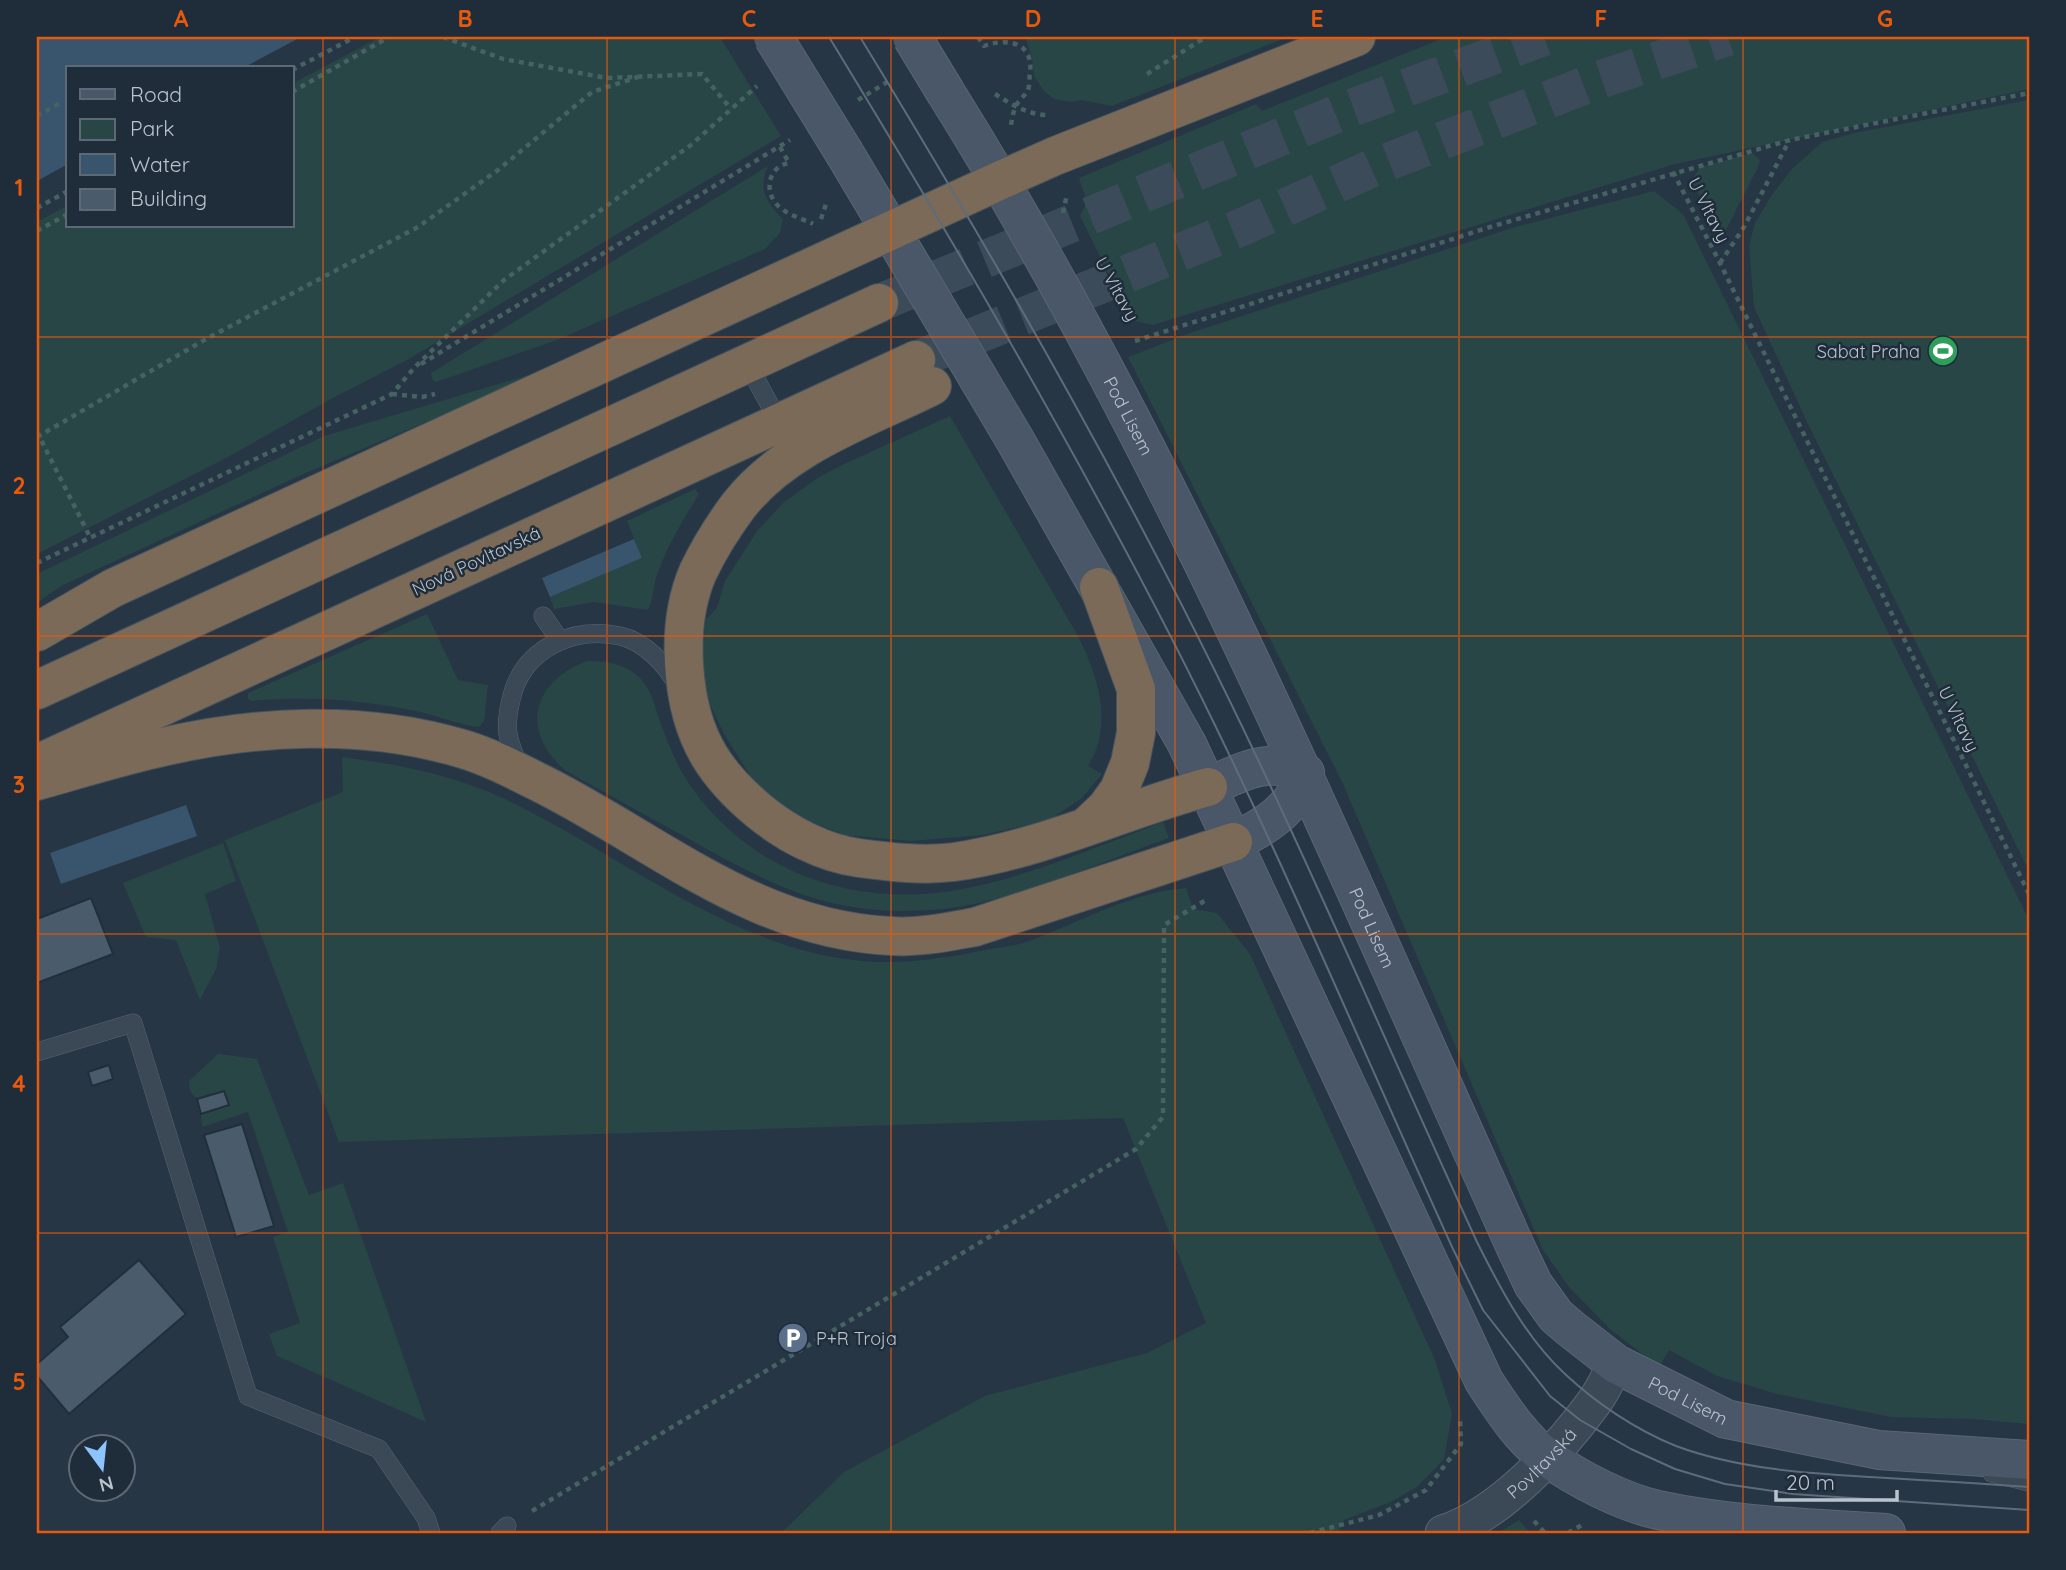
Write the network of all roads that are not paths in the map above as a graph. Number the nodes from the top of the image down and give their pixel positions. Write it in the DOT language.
graph roads {
  1 [pos="773,37"];
  2 [pos="912,37"];
  3 [pos="1356,37"];
  4 [pos="1001,180"];
  5 [pos="892,232"];
  6 [pos="879,303"];
  7 [pos="747,363"];
  8 [pos="779,422"];
  9 [pos="1099,587"];
  10 [pos="543,616"];
  11 [pos="37,632"];
  12 [pos="559,639"];
  13 [pos="37,690"];
  14 [pos="693,719"];
  15 [pos="37,764"];
  16 [pos="521,773"];
  17 [pos="1305,773"];
  18 [pos="37,781"];
  19 [pos="1208,788"];
  20 [pos="1085,827"];
  21 [pos="1233,842"];
  22 [pos="37,1052"];
  23 [pos="1616,1364"];
  24 [pos="1879,1450"];
  25 [pos="1547,1457"];
  26 [pos="2029,1460"];
  27 [pos="2029,1482"];
  28 [pos="1775,1530"];
  29 [pos="1454,1532"];
  30 [pos="431,1533"];
  31 [pos="1886,1533"];
  1 -- 5 [label="street, bridge"];
  2 -- 4 [label="street, Pod Lisem, bridge"];
  3 -- 4 [label="highway"];
  4 -- 5 [label="highway"];
  4 -- 17 [label="street, Pod Lisem"];
  5 -- 9 [label="street"];
  5 -- 11 [label="highway"];
  6 -- 7 [label="highway"];
  7 -- 8 [label="lane"];
  7 -- 13 [label="highway"];
  8 -- 14 [label="highway, Nová Povltavská"];
  8 -- 15 [label="highway, Nová Povltavská"];
  9 -- 19 [label="street"];
  9 -- 20 [label="highway"];
  10 -- 12 [label="lane"];
  12 -- 14 [label="lane"];
  12 -- 16 [label="lane"];
  14 -- 20 [label="highway"];
  16 -- 18 [label="highway"];
  16 -- 21 [label="highway"];
  17 -- 19 [label="street"];
  17 -- 21 [label="street"];
  17 -- 23 [label="street, Pod Lisem"];
  19 -- 20 [label="highway"];
  19 -- 21 [label="street"];
  21 -- 25 [label="street"];
  22 -- 30 [label="lane"];
  23 -- 24 [label="street, Pod Lisem"];
  23 -- 25 [label="street, Povltavská"];
  24 -- 26 [label="street, Pod Lisem"];
  24 -- 27 [label="lane"];
  25 -- 28 [label="street"];
  25 -- 29 [label="street, Povltavská"];
  28 -- 31 [label="street"];
}
